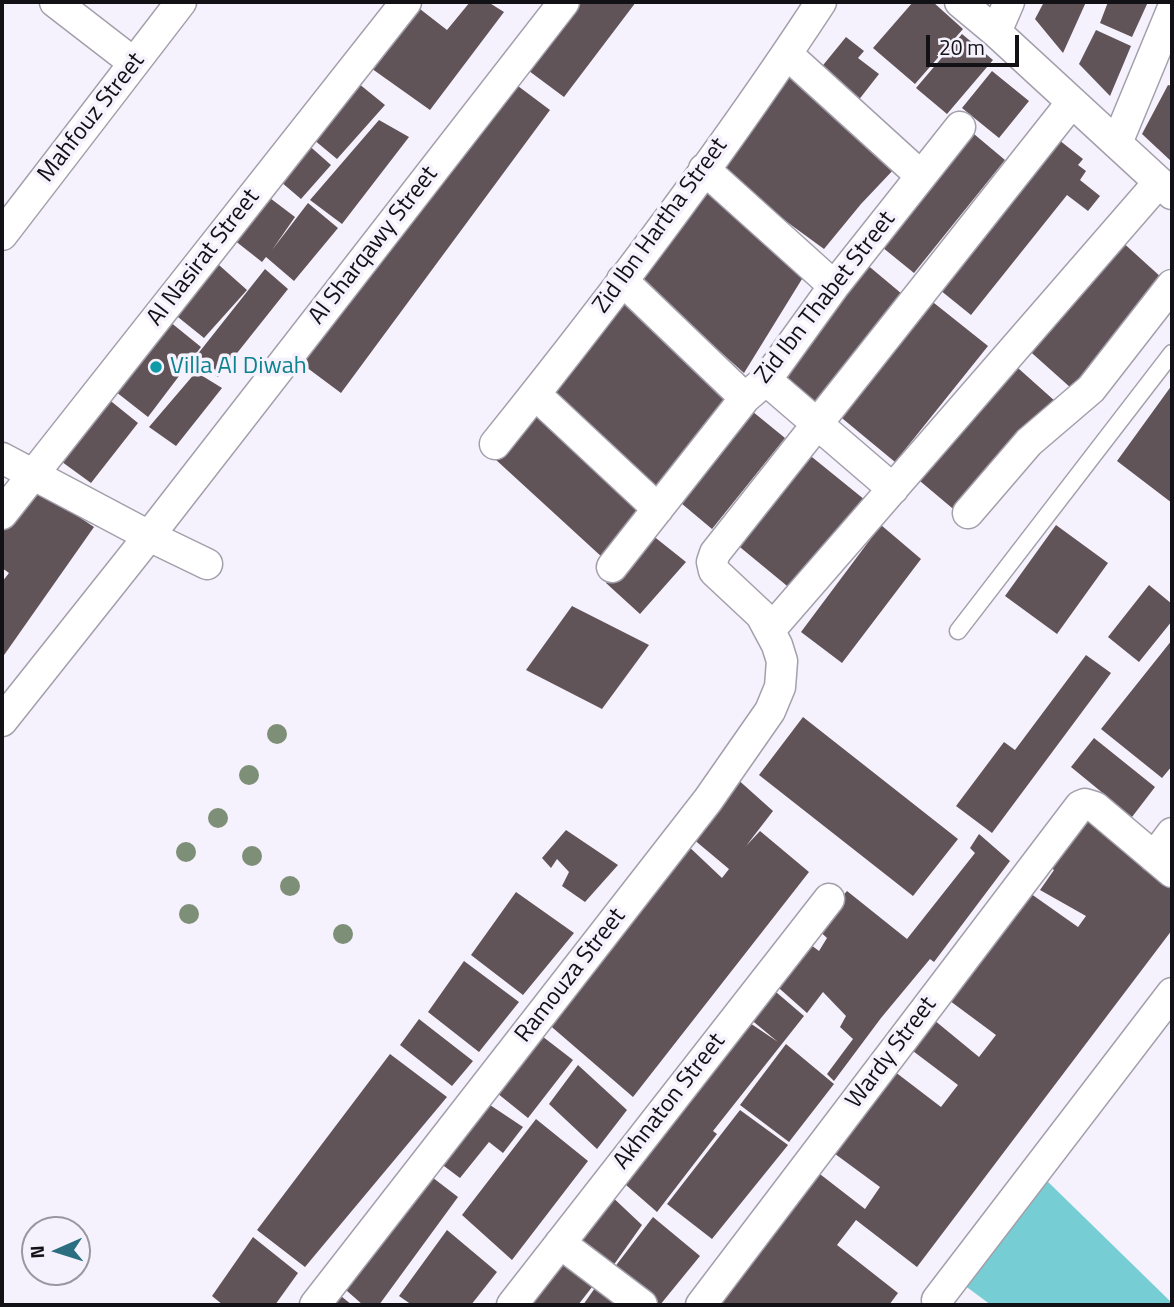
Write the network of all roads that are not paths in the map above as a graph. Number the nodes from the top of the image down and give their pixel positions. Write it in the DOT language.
graph roads {
  1 [pos="55,2"];
  2 [pos="181,2"];
  3 [pos="406,2"];
  4 [pos="564,2"];
  5 [pos="821,2"];
  6 [pos="960,2"];
  7 [pos="1009,2"];
  8 [pos="1172,10"];
  9 [pos="996,32"];
  10 [pos="787,54"];
  11 [pos="135,63"];
  12 [pos="1072,102"];
  13 [pos="960,127"];
  14 [pos="1117,143"];
  15 [pos="704,169"];
  16 [pos="921,176"];
  17 [pos="1166,188"];
  18 [pos="2,235"];
  19 [pos="622,280"];
  20 [pos="1172,285"];
  21 [pos="834,286"];
  22 [pos="1172,353"];
  23 [pos="756,389"];
  24 [pos="535,394"];
  25 [pos="818,424"];
  26 [pos="495,444"];
  27 [pos="2,458"];
  28 [pos="32,476"];
  29 [pos="892,489"];
  30 [pos="658,509"];
  31 [pos="2,513"];
  32 [pos="968,513"];
  33 [pos="149,536"];
  34 [pos="207,564"];
  35 [pos="612,567"];
  36 [pos="770,629"];
  37 [pos="958,631"];
  38 [pos="2,721"];
  39 [pos="1172,833"];
  40 [pos="1163,864"];
  41 [pos="829,900"];
  42 [pos="1172,993"];
  43 [pos="560,1243"];
  44 [pos="937,1300"];
  45 [pos="315,1305"];
  46 [pos="512,1305"];
  47 [pos="642,1305"];
  48 [pos="701,1305"];
  1 -- 11 [label="street"];
  2 -- 11 [label="street, Mahfouz Street"];
  3 -- 28 [label="street, Al Nasirat Street"];
  4 -- 33 [label="street, Al Sharqawy Street"];
  5 -- 10 [label="street, Zid Ibn Hartha Street"];
  6 -- 9 [label="street"];
  7 -- 9 [label="street"];
  8 -- 14 [label="street"];
  9 -- 12 [label="street"];
  10 -- 15 [label="street, Zid Ibn Hartha Street"];
  10 -- 16 [label="street"];
  11 -- 18 [label="street, Mahfouz Street"];
  12 -- 14 [label="street"];
  12 -- 25 [label="street"];
  13 -- 16 [label="street, Zid Ibn Thabet Street"];
  14 -- 17 [label="street"];
  15 -- 19 [label="street, Zid Ibn Hartha Street"];
  15 -- 21 [label="street"];
  16 -- 21 [label="street, Zid Ibn Thabet Street"];
  17 -- 29 [label="street"];
  19 -- 23 [label="street"];
  19 -- 24 [label="street, Zid Ibn Hartha Street"];
  20 -- 32 [label="street"];
  21 -- 23 [label="street, Zid Ibn Thabet Street"];
  22 -- 37 [label="lane"];
  23 -- 25 [label="street"];
  23 -- 30 [label="street, Zid Ibn Thabet Street"];
  24 -- 26 [label="street, Zid Ibn Hartha Street"];
  24 -- 30 [label="street"];
  25 -- 29 [label="street"];
  25 -- 36 [label="street"];
  27 -- 28 [label="street"];
  28 -- 31 [label="street, Al Nasirat Street"];
  28 -- 33 [label="street"];
  29 -- 36 [label="street"];
  30 -- 35 [label="street, Zid Ibn Thabet Street"];
  33 -- 34 [label="street"];
  33 -- 38 [label="street, Al Sharqawy Street"];
  36 -- 45 [label="street, Ramouza Street"];
  39 -- 40 [label="street"];
  40 -- 48 [label="street, Wardy Street"];
  41 -- 43 [label="street, Akhnaton Street"];
  42 -- 44 [label="street"];
  43 -- 46 [label="street, Akhnaton Street"];
  43 -- 47 [label="street"];
}
